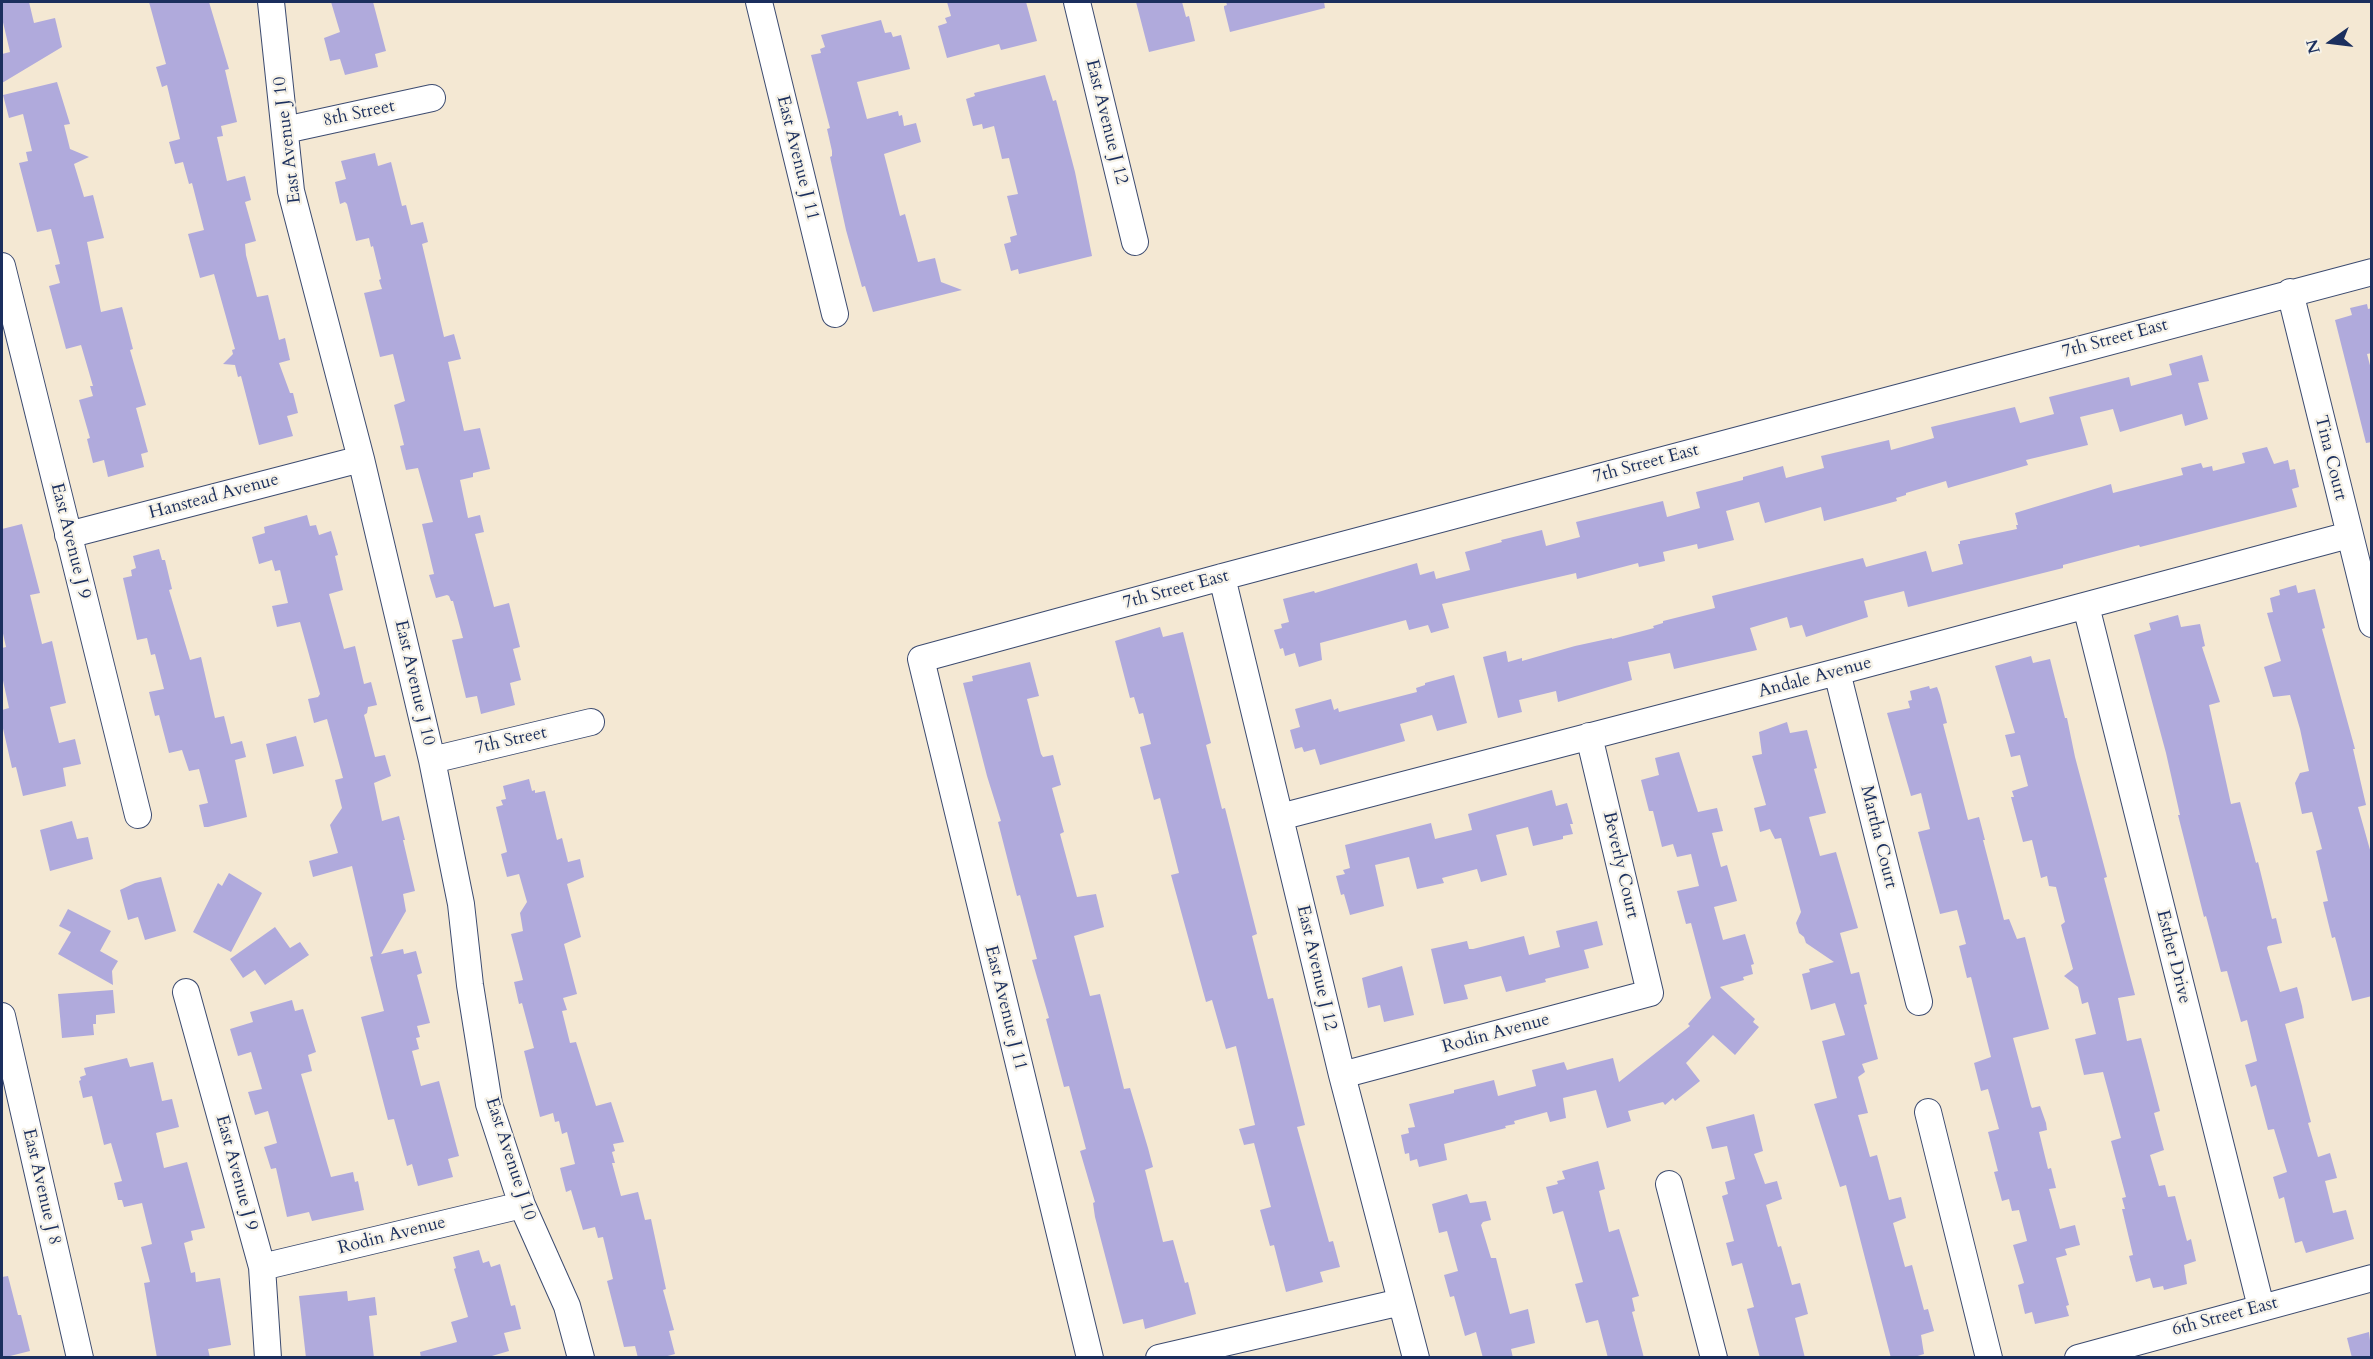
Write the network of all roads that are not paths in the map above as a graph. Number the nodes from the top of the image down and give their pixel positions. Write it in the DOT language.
graph roads {
  1 [pos="271,2"];
  2 [pos="762,2"];
  3 [pos="1077,2"];
  4 [pos="432,98"];
  5 [pos="285,130"];
  6 [pos="1135,242"];
  7 [pos="2,266"];
  8 [pos="2372,273"];
  9 [pos="2290,292"];
  10 [pos="835,314"];
  11 [pos="361,459"];
  12 [pos="68,535"];
  13 [pos="2349,536"];
  14 [pos="1222,577"];
  15 [pos="2086,606"];
  16 [pos="2372,624"];
  17 [pos="921,659"];
  18 [pos="1837,672"];
  19 [pos="591,723"];
  20 [pos="1589,736"];
  21 [pos="432,760"];
  22 [pos="138,815"];
  23 [pos="1280,817"];
  24 [pos="186,992"];
  25 [pos="1650,993"];
  26 [pos="1919,1002"];
  27 [pos="2,1016"];
  28 [pos="1341,1075"];
  29 [pos="1928,1112"];
  30 [pos="1669,1184"];
  31 [pos="522,1205"];
  32 [pos="262,1268"];
  33 [pos="2372,1278"];
  34 [pos="1401,1302"];
  35 [pos="2261,1307"];
  36 [pos="80,1358"];
  37 [pos="268,1358"];
  38 [pos="581,1358"];
  39 [pos="1090,1358"];
  40 [pos="1159,1358"];
  41 [pos="1416,1358"];
  42 [pos="1714,1358"];
  43 [pos="1989,1358"];
  44 [pos="2078,1358"];
  1 -- 5 [label="street, East Avenue J 10"];
  2 -- 10 [label="street, East Avenue J 11"];
  3 -- 6 [label="street, East Avenue J 12"];
  4 -- 5 [label="street, 8th Street"];
  5 -- 11 [label="street, East Avenue J 10"];
  7 -- 12 [label="street, East Avenue J 9"];
  8 -- 9 [label="street, 7th Street East"];
  9 -- 13 [label="street, Tina Court"];
  9 -- 14 [label="street, 7th Street East"];
  11 -- 12 [label="street, Hanstead Avenue"];
  11 -- 21 [label="street, East Avenue J 10"];
  12 -- 22 [label="street, East Avenue J 9"];
  13 -- 15 [label="street, Andale Avenue"];
  13 -- 16 [label="street, Tina Court"];
  14 -- 17 [label="street, 7th Street East"];
  14 -- 23 [label="street, East Avenue J 12"];
  15 -- 18 [label="street, Andale Avenue"];
  15 -- 35 [label="street, Esther Drive"];
  17 -- 39 [label="street, East Avenue J 11"];
  18 -- 20 [label="street, Andale Avenue"];
  18 -- 26 [label="street, Martha Court"];
  19 -- 21 [label="street, 7th Street"];
  20 -- 23 [label="street, Andale Avenue"];
  20 -- 25 [label="street, Beverly Court"];
  21 -- 31 [label="street, East Avenue J 10"];
  23 -- 28 [label="street, East Avenue J 12"];
  24 -- 32 [label="street, East Avenue J 9"];
  25 -- 28 [label="street, Rodin Avenue"];
  27 -- 36 [label="street, East Avenue J 8"];
  28 -- 34 [label="street, East Avenue J 12"];
  29 -- 43 [label="street"];
  30 -- 42 [label="street"];
  31 -- 32 [label="street, Rodin Avenue"];
  31 -- 38 [label="street, East Avenue J 10"];
  32 -- 37 [label="street, East Avenue J 9"];
  33 -- 35 [label="street, 6th Street East"];
  34 -- 40 [label="street"];
  34 -- 41 [label="street, East Avenue J 12"];
  35 -- 44 [label="street, 6th Street East"];
}
